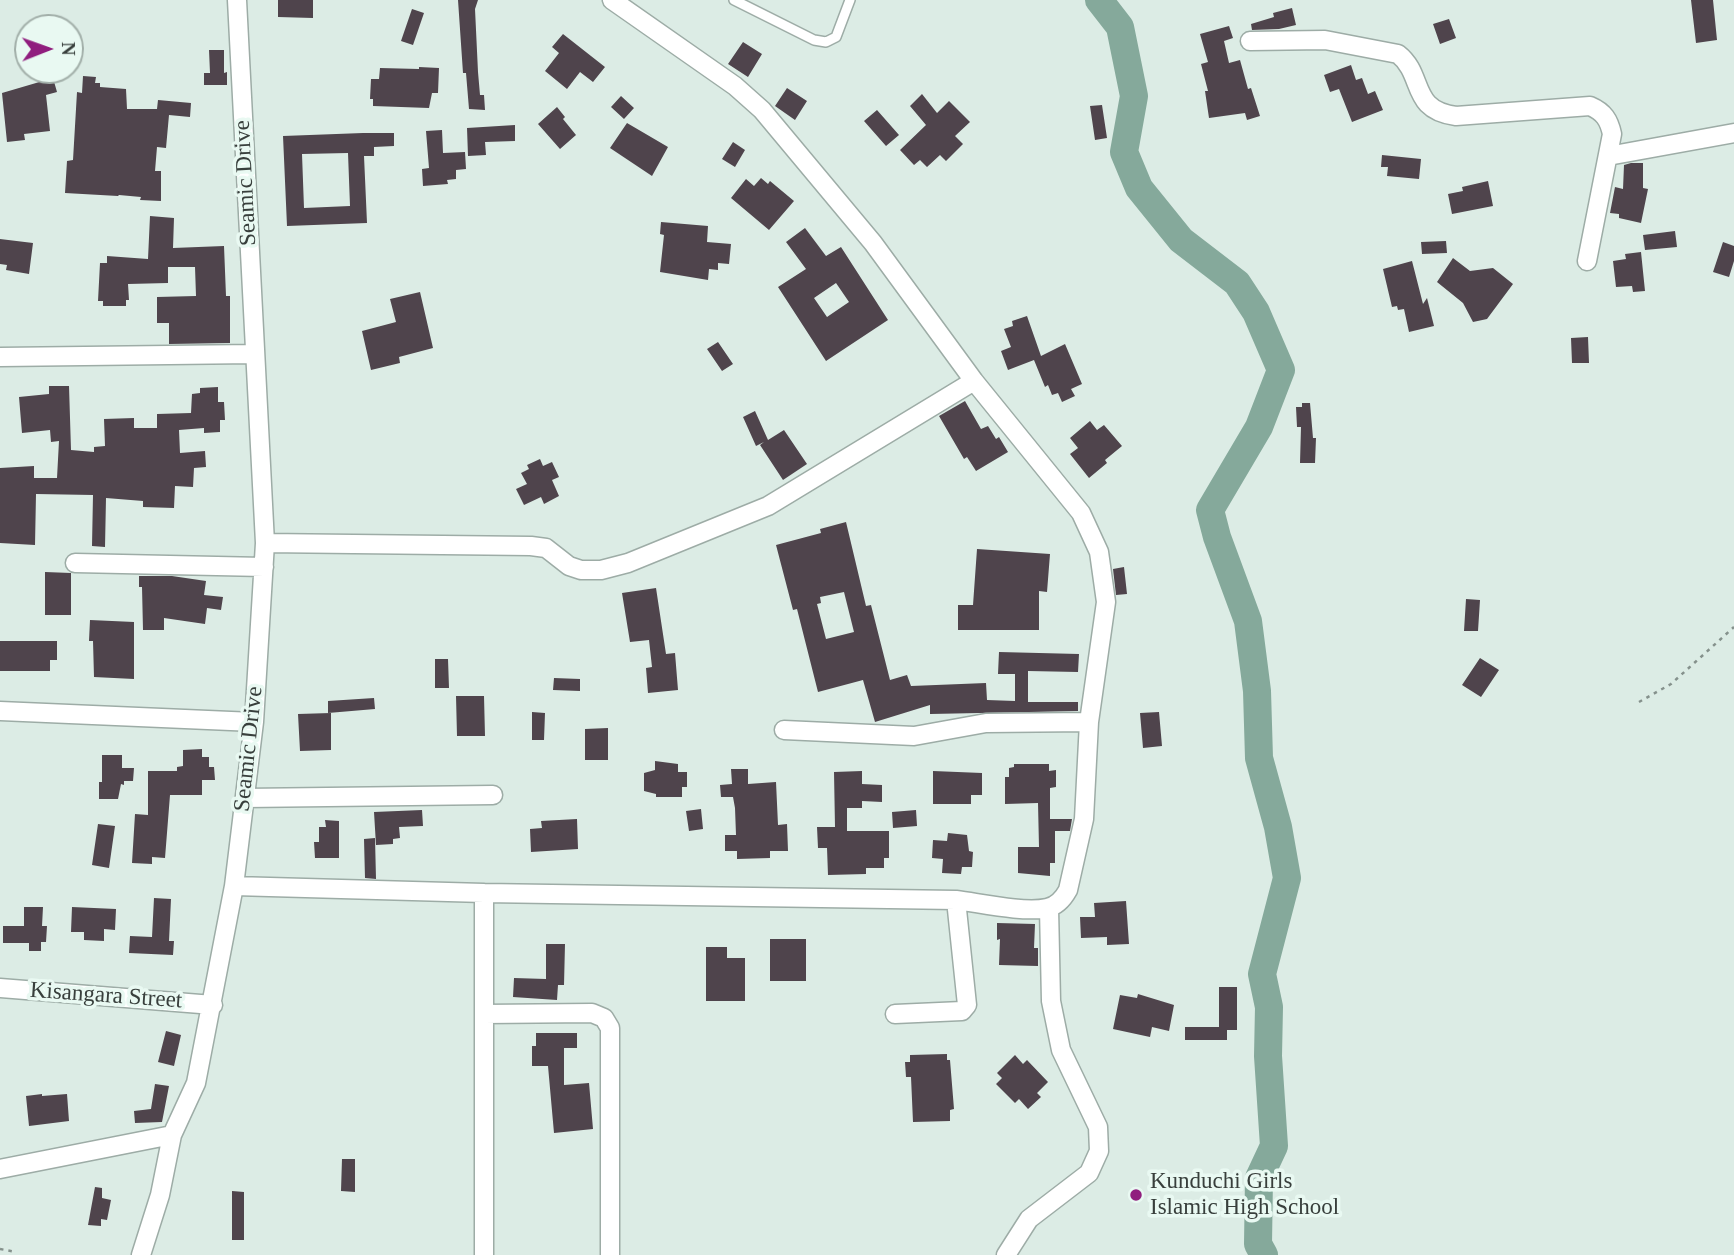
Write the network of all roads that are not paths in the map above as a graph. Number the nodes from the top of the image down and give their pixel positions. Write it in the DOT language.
graph roads {
  1 [pos="237,0"];
  2 [pos="612,0"];
  3 [pos="734,0"];
  4 [pos="850,0"];
  5 [pos="1251,41"];
  6 [pos="1734,134"];
  7 [pos="1608,156"];
  8 [pos="1587,261"];
  9 [pos="254,354"];
  10 [pos="0,357"];
  11 [pos="974,381"];
  12 [pos="265,543"];
  13 [pos="75,564"];
  14 [pos="264,567"];
  15 [pos="0,711"];
  16 [pos="254,722"];
  17 [pos="1089,722"];
  18 [pos="784,730"];
  19 [pos="492,795"];
  20 [pos="245,798"];
  21 [pos="234,886"];
  22 [pos="484,893"];
  23 [pos="956,900"];
  24 [pos="1049,908"];
  25 [pos="0,988"];
  26 [pos="213,1004"];
  27 [pos="484,1014"];
  28 [pos="895,1014"];
  29 [pos="172,1135"];
  30 [pos="0,1169"];
  31 [pos="141,1255"];
  32 [pos="484,1255"];
  33 [pos="610,1255"];
  34 [pos="1006,1255"];
  1 -- 9 [label="street, Seamic Drive"];
  2 -- 11 [label="street"];
  3 -- 4 [label="lane"];
  5 -- 7 [label="street"];
  6 -- 7 [label="street"];
  7 -- 8 [label="street"];
  9 -- 10 [label="street"];
  9 -- 12 [label="street, Seamic Drive"];
  11 -- 12 [label="street"];
  11 -- 17 [label="street"];
  12 -- 14 [label="street, Seamic Drive"];
  13 -- 14 [label="street"];
  14 -- 16 [label="street, Seamic Drive"];
  15 -- 16 [label="street"];
  16 -- 20 [label="street, Seamic Drive"];
  17 -- 18 [label="street"];
  17 -- 24 [label="street"];
  19 -- 20 [label="street"];
  20 -- 21 [label="street, Seamic Drive"];
  21 -- 22 [label="street"];
  21 -- 26 [label="street, Seamic Drive"];
  22 -- 23 [label="street"];
  22 -- 27 [label="street"];
  23 -- 24 [label="street"];
  23 -- 28 [label="street"];
  24 -- 34 [label="street"];
  25 -- 26 [label="street, Kisangara Street"];
  26 -- 29 [label="street, Seamic Drive"];
  27 -- 32 [label="street"];
  27 -- 33 [label="street"];
  29 -- 30 [label="street"];
  29 -- 31 [label="street, Seamic Drive"];
}
